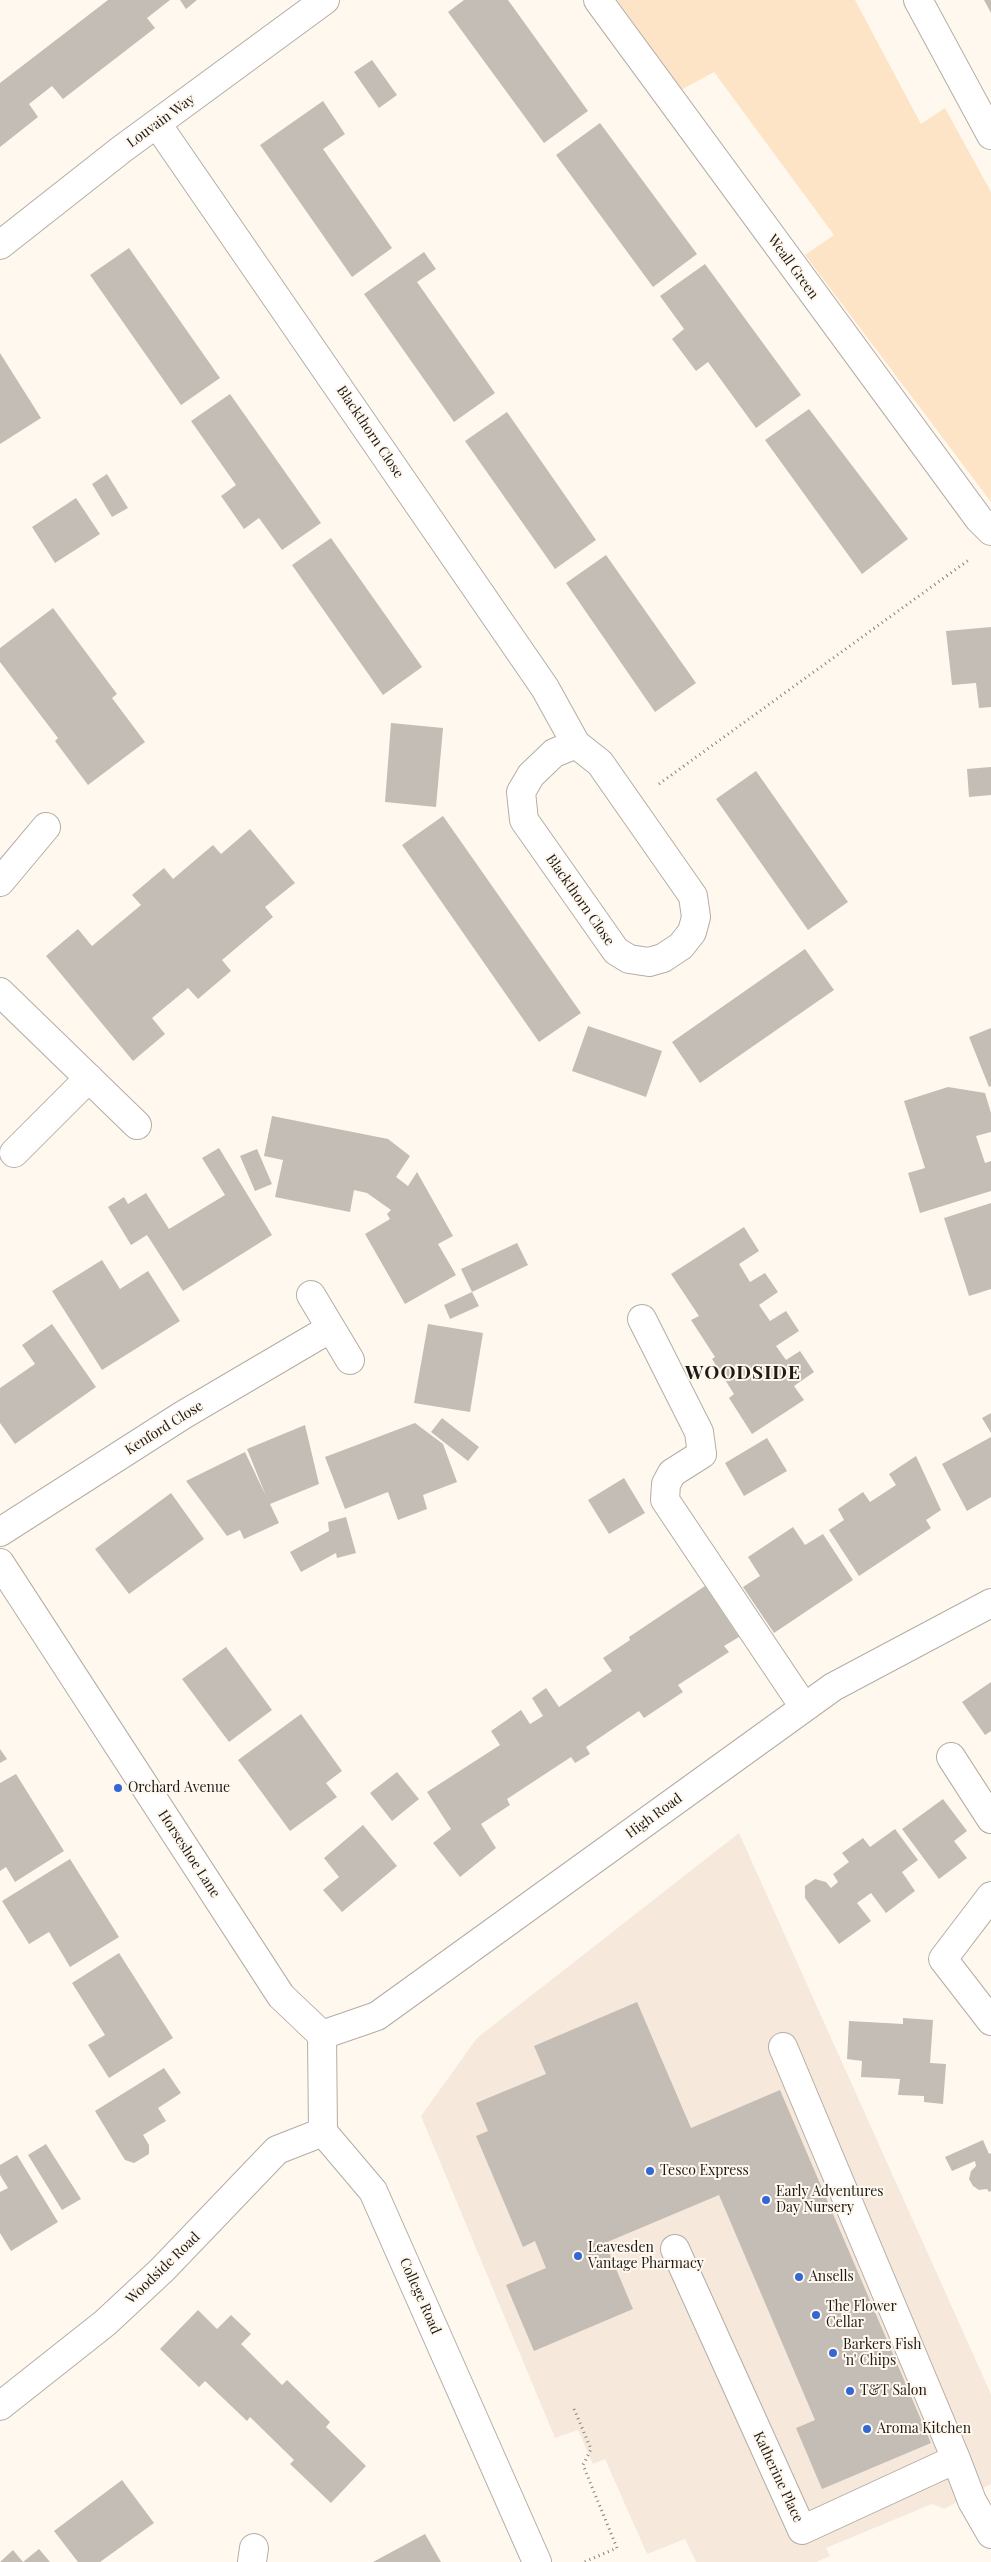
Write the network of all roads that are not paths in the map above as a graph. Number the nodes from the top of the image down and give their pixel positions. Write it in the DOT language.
graph roads {
  1 [pos="325,0"];
  2 [pos="598,0"];
  3 [pos="918,0"];
  4 [pos="157,124"];
  5 [pos="991,134"];
  6 [pos="0,245"];
  7 [pos="991,531"];
  8 [pos="576,744"];
  9 [pos="46,827"];
  10 [pos="0,882"];
  11 [pos="5,997"];
  12 [pos="89,1078"];
  13 [pos="137,1125"];
  14 [pos="14,1153"];
  15 [pos="311,1295"];
  16 [pos="642,1319"];
  17 [pos="331,1328"];
  18 [pos="350,1360"];
  19 [pos="0,1532"];
  20 [pos="0,1563"];
  21 [pos="991,1603"];
  22 [pos="804,1707"];
  23 [pos="951,1757"];
  24 [pos="991,1819"];
  25 [pos="991,1896"];
  26 [pos="991,2021"];
  27 [pos="322,2035"];
  28 [pos="783,2047"];
  29 [pos="323,2132"];
  30 [pos="675,2249"];
  31 [pos="0,2406"];
  32 [pos="956,2459"];
  33 [pos="991,2534"];
  34 [pos="537,2562"];
  1 -- 4 [label="street, Louvain Way"];
  2 -- 7 [label="street, Weall Green"];
  3 -- 5 [label="street"];
  4 -- 6 [label="street, Louvain Way"];
  4 -- 8 [label="street, Blackthorn Close"];
  8 -- 8 [label="street, Blackthorn Close"];
  9 -- 10 [label="street"];
  11 -- 12 [label="street"];
  12 -- 13 [label="street"];
  12 -- 14 [label="street"];
  15 -- 17 [label="street"];
  16 -- 22 [label="street"];
  17 -- 18 [label="street"];
  17 -- 19 [label="street, Kenford Close"];
  20 -- 27 [label="street, Horseshoe Lane"];
  21 -- 22 [label="street, High Road"];
  22 -- 27 [label="street, High Road"];
  23 -- 24 [label="street"];
  25 -- 26 [label="street"];
  27 -- 29 [label="street"];
  28 -- 32 [label="street"];
  29 -- 31 [label="street, Woodside Road"];
  29 -- 34 [label="street, College Road"];
  30 -- 32 [label="street, Katherine Place"];
  32 -- 33 [label="street"];
}
